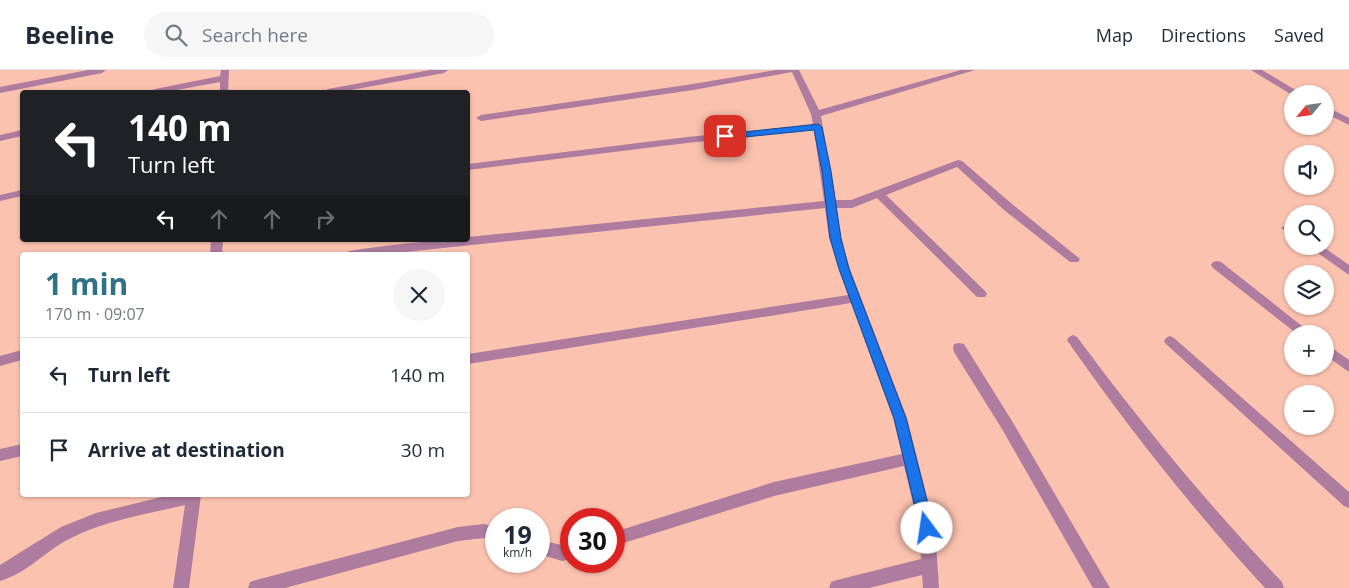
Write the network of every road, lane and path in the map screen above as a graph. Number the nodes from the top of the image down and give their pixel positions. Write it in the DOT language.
graph roads {
  1 [pos="102,70"];
  2 [pos="444,70"];
  3 [pos="792,70"];
  4 [pos="795,70"];
  5 [pos="972,70"];
  6 [pos="1255,70"];
  7 [pos="224,74"];
  8 [pos="1284,86"];
  9 [pos="0,90"];
  10 [pos="163,90"];
  11 [pos="224,90"];
  12 [pos="339,90"];
  13 [pos="1334,114"];
  14 [pos="481,118"];
  15 [pos="817,121"];
  16 [pos="1349,122"];
  17 [pos="20,133"];
  18 [pos="0,138"];
  19 [pos="470,167"];
  20 [pos="20,193"];
  21 [pos="879,194"];
  22 [pos="0,198"];
  23 [pos="831,204"];
  24 [pos="470,241"];
  25 [pos="459,242"];
  26 [pos="370,252"];
  27 [pos="1327,255"];
  28 [pos="1074,259"];
  29 [pos="1217,265"];
  30 [pos="1349,271"];
  31 [pos="981,294"];
  32 [pos="855,298"];
  33 [pos="1294,325"];
  34 [pos="1073,340"];
  35 [pos="1170,341"];
  36 [pos="958,348"];
  37 [pos="1334,355"];
  38 [pos="20,356"];
  39 [pos="470,359"];
  40 [pos="0,361"];
  41 [pos="1349,367"];
  42 [pos="20,451"];
  43 [pos="0,456"];
  44 [pos="910,458"];
  45 [pos="190,497"];
  46 [pos="194,497"];
  47 [pos="1349,501"];
  48 [pos="485,531"];
  49 [pos="625,536"];
  50 [pos="930,565"];
  51 [pos="0,573"];
  52 [pos="181,588"];
  53 [pos="256,588"];
  54 [pos="837,588"];
  55 [pos="931,588"];
  56 [pos="1102,588"];
  57 [pos="1276,588"];
  1 -- 9 [label="street"];
  2 -- 12 [label="street"];
  3 -- 14 [label="street"];
  4 -- 15 [label="street"];
  5 -- 15 [label="street"];
  6 -- 8 [label="street"];
  7 -- 10 [label="street"];
  7 -- 11 [label="street"];
  13 -- 16 [label="street"];
  15 -- 19 [label="street"];
  15 -- 23 [label="street"];
  17 -- 18 [label="street"];
  20 -- 22 [label="street"];
  21 -- 23 [label="street"];
  21 -- 28 [label="street"];
  21 -- 31 [label="street"];
  23 -- 24 [label="street"];
  23 -- 32 [label="street"];
  25 -- 26 [label="street"];
  27 -- 30 [label="street"];
  29 -- 33 [label="street"];
  32 -- 39 [label="street"];
  32 -- 44 [label="street"];
  34 -- 57 [label="street"];
  35 -- 47 [label="street"];
  36 -- 56 [label="street"];
  37 -- 41 [label="street"];
  38 -- 40 [label="street"];
  42 -- 43 [label="street"];
  44 -- 49 [label="street"];
  44 -- 50 [label="street"];
  45 -- 51 [label="street"];
  46 -- 52 [label="street"];
  48 -- 53 [label="street"];
  50 -- 54 [label="street"];
  50 -- 55 [label="street"];
}
